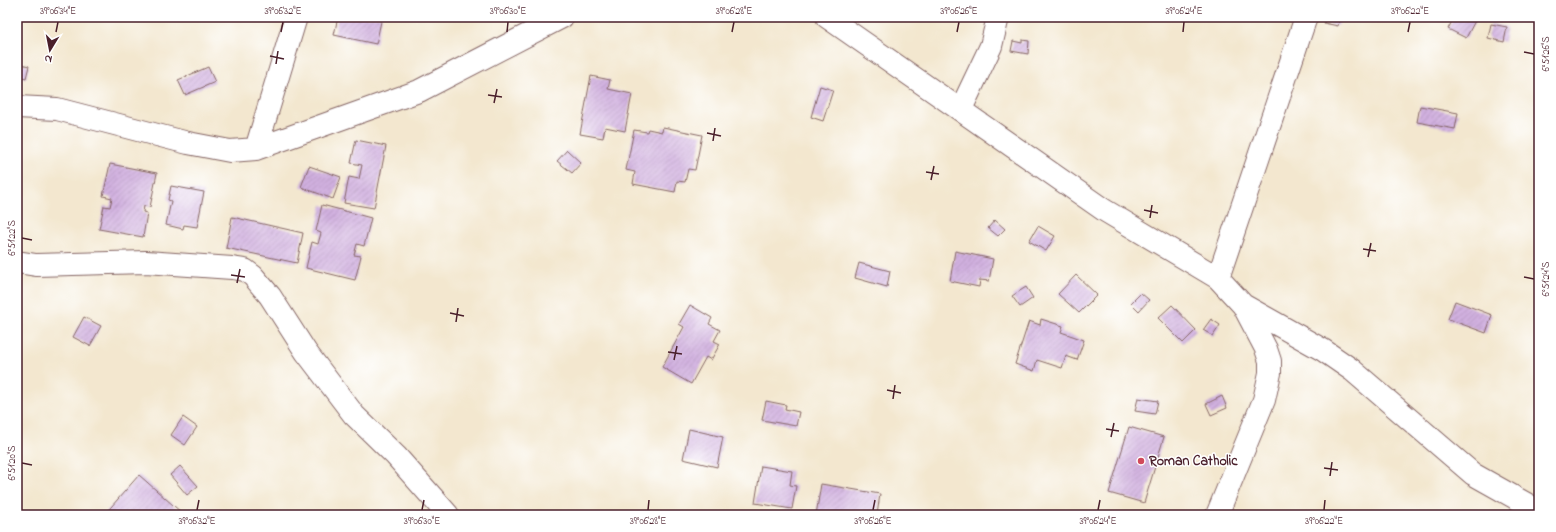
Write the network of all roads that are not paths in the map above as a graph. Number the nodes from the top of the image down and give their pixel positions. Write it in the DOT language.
graph roads {
  1 [pos="296,17"];
  2 [pos="562,17"];
  3 [pos="827,17"];
  4 [pos="998,17"];
  5 [pos="1306,17"];
  6 [pos="17,107"];
  7 [pos="961,109"];
  8 [pos="256,149"];
  9 [pos="17,262"];
  10 [pos="1218,278"];
  11 [pos="1243,305"];
  12 [pos="1539,511"];
  13 [pos="448,515"];
  14 [pos="1217,515"];
  1 -- 8 [label="street"];
  2 -- 8 [label="street"];
  3 -- 7 [label="street"];
  4 -- 7 [label="street"];
  5 -- 10 [label="street"];
  6 -- 8 [label="street"];
  7 -- 10 [label="street"];
  9 -- 13 [label="street"];
  10 -- 11 [label="street"];
  11 -- 12 [label="street"];
  11 -- 14 [label="street"];
}
